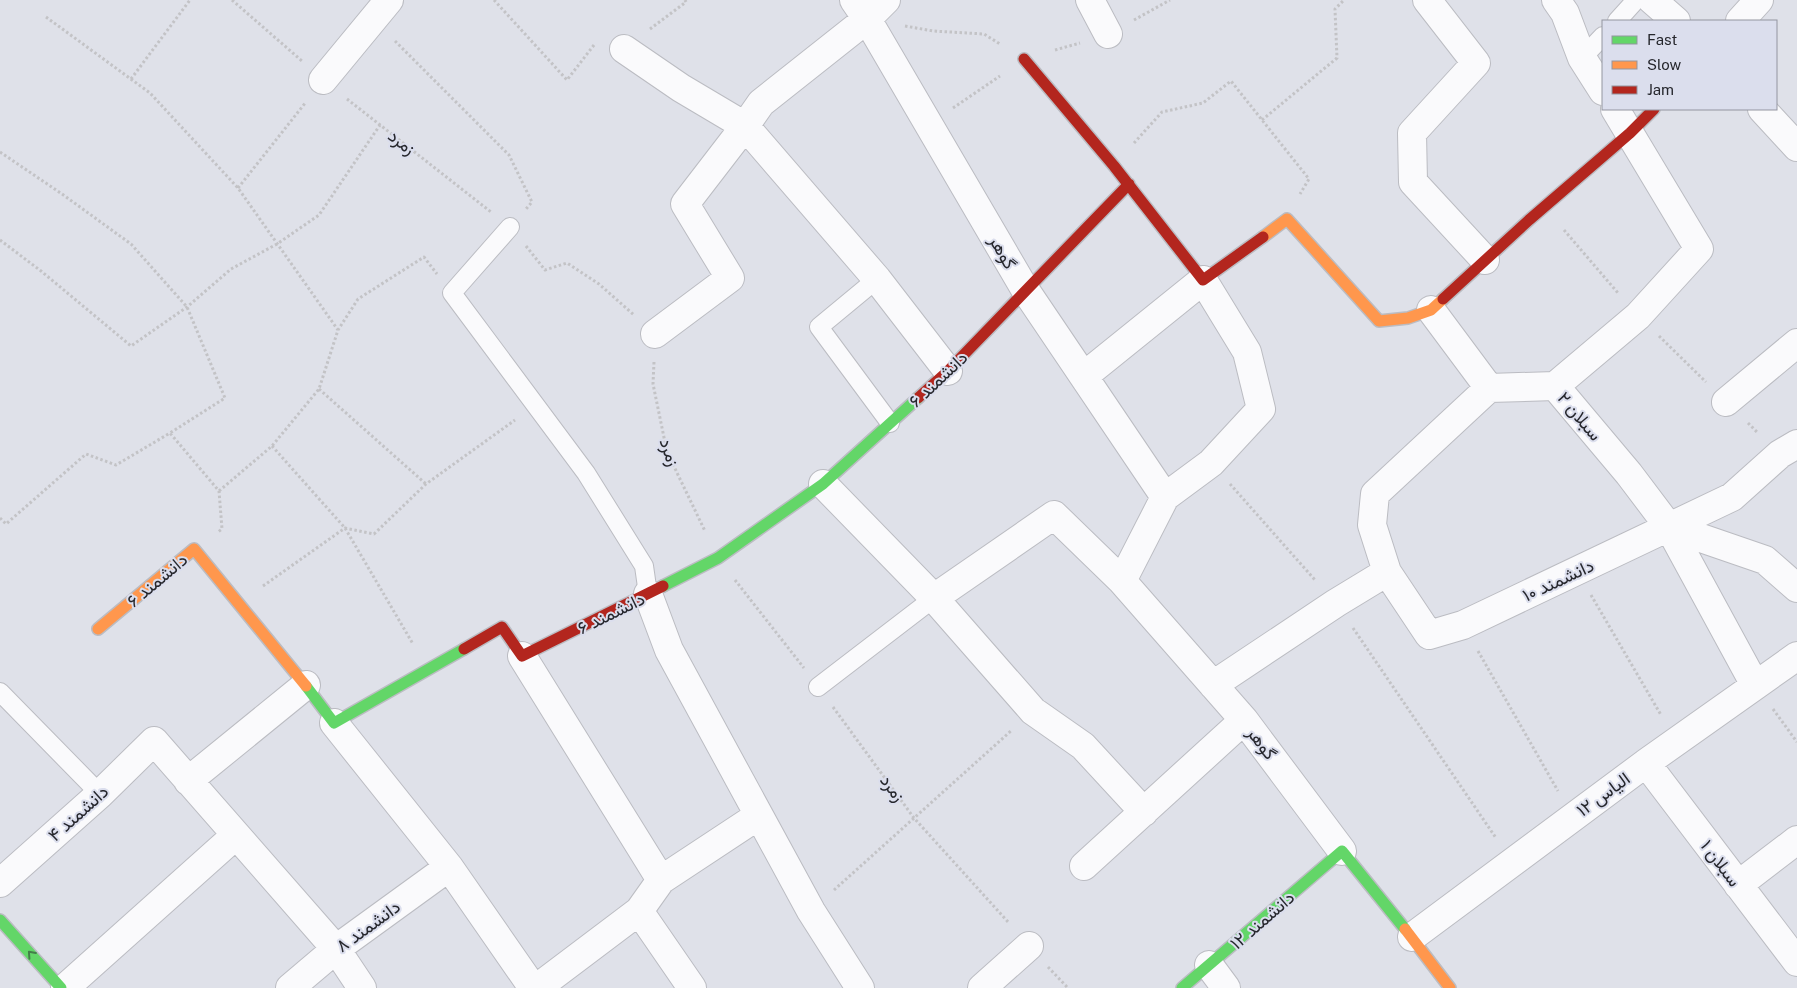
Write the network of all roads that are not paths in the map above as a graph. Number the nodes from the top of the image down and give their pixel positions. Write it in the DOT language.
graph roads {
  1 [pos="1090,0"];
  2 [pos="1427,0"];
  3 [pos="1556,0"];
  4 [pos="1636,0"];
  5 [pos="1652,0"];
  6 [pos="1759,0"];
  7 [pos="869,6"];
  8 [pos="381,10"];
  9 [pos="1618,20"];
  10 [pos="1675,20"];
  11 [pos="1741,20"];
  12 [pos="1108,34"];
  13 [pos="1602,37"];
  14 [pos="624,49"];
  15 [pos="1582,58"];
  16 [pos="1024,59"];
  17 [pos="323,80"];
  18 [pos="1602,89"];
  19 [pos="1616,110"];
  20 [pos="1653,110"];
  21 [pos="1763,110"];
  22 [pos="745,126"];
  23 [pos="1630,133"];
  24 [pos="1797,147"];
  25 [pos="1128,184"];
  26 [pos="510,227"];
  27 [pos="1485,260"];
  28 [pos="877,280"];
  29 [pos="1203,280"];
  30 [pos="1026,292"];
  31 [pos="1431,310"];
  32 [pos="655,334"];
  33 [pos="1797,343"];
  34 [pos="948,371"];
  35 [pos="1084,376"];
  36 [pos="1555,386"];
  37 [pos="1489,388"];
  38 [pos="1726,402"];
  39 [pos="890,423"];
  40 [pos="1797,444"];
  41 [pos="823,484"];
  42 [pos="1165,496"];
  43 [pos="1669,527"];
  44 [pos="1387,572"];
  45 [pos="1122,581"];
  46 [pos="1797,588"];
  47 [pos="648,594"];
  48 [pos="934,598"];
  49 [pos="98,630"];
  50 [pos="522,656"];
  51 [pos="1797,656"];
  52 [pos="306,685"];
  53 [pos="1213,685"];
  54 [pos="1755,685"];
  55 [pos="818,687"];
  56 [pos="0,692"];
  57 [pos="1244,720"];
  58 [pos="334,723"];
  59 [pos="1646,763"];
  60 [pos="188,780"];
  61 [pos="100,794"];
  62 [pos="1144,812"];
  63 [pos="758,816"];
  64 [pos="236,835"];
  65 [pos="1797,840"];
  66 [pos="1342,851"];
  67 [pos="1084,866"];
  68 [pos="449,867"];
  69 [pos="661,880"];
  70 [pos="0,883"];
  71 [pos="1738,884"];
  72 [pos="639,911"];
  73 [pos="0,920"];
  74 [pos="1412,937"];
  75 [pos="1029,946"];
  76 [pos="336,949"];
  77 [pos="1797,962"];
  78 [pos="1209,966"];
  79 [pos="61,988"];
  80 [pos="65,988"];
  81 [pos="290,988"];
  82 [pos="362,988"];
  83 [pos="534,988"];
  84 [pos="537,988"];
  85 [pos="692,988"];
  86 [pos="860,988"];
  87 [pos="982,988"];
  88 [pos="1182,988"];
  89 [pos="1226,988"];
  90 [pos="1450,988"];
  1 -- 12 [label="street"];
  2 -- 27 [label="street"];
  3 -- 15 [label="street"];
  4 -- 9 [label="lane"];
  5 -- 10 [label="street"];
  6 -- 11 [label="street"];
  7 -- 22 [label="street"];
  7 -- 30 [label="street, گوهر"];
  8 -- 17 [label="street"];
  13 -- 15 [label="lane"];
  14 -- 22 [label="street"];
  15 -- 18 [label="street"];
  16 -- 25 [label="street"];
  19 -- 23 [label="street"];
  20 -- 23 [label="street"];
  21 -- 24 [label="street"];
  22 -- 28 [label="street"];
  22 -- 32 [label="street"];
  23 -- 27 [label="street"];
  23 -- 36 [label="street"];
  25 -- 29 [label="street"];
  25 -- 30 [label="street, دانشمند ۶"];
  26 -- 47 [label="lane"];
  27 -- 31 [label="street"];
  28 -- 34 [label="street"];
  28 -- 39 [label="lane"];
  29 -- 31 [label="street"];
  29 -- 35 [label="street"];
  29 -- 42 [label="street"];
  30 -- 34 [label="street, دانشمند ۶"];
  30 -- 35 [label="street, گوهر"];
  31 -- 37 [label="street"];
  33 -- 38 [label="street"];
  34 -- 39 [label="street, دانشمند ۶"];
  35 -- 42 [label="street, گوهر"];
  36 -- 37 [label="street, سبلان ۲"];
  36 -- 43 [label="street, سبلان ۲"];
  37 -- 44 [label="street"];
  39 -- 41 [label="street, دانشمند ۶"];
  40 -- 43 [label="street, دانشمند ۱۰"];
  41 -- 47 [label="street, دانشمند ۶"];
  41 -- 48 [label="street"];
  42 -- 45 [label="street"];
  43 -- 44 [label="street, دانشمند ۱۰"];
  43 -- 46 [label="street"];
  43 -- 54 [label="street, سبلان ۲"];
  44 -- 53 [label="street"];
  45 -- 48 [label="street, گوهر"];
  45 -- 53 [label="street, گوهر"];
  47 -- 50 [label="street, دانشمند ۶"];
  47 -- 63 [label="street"];
  48 -- 55 [label="lane"];
  48 -- 62 [label="street"];
  49 -- 52 [label="street, دانشمند ۶"];
  50 -- 58 [label="street"];
  50 -- 69 [label="street"];
  51 -- 54 [label="street, الیاس ۱۲"];
  52 -- 58 [label="street, دانشمند ۶"];
  52 -- 60 [label="street"];
  53 -- 57 [label="street, گوهر"];
  54 -- 59 [label="street, الیاس ۱۲"];
  56 -- 61 [label="lane"];
  57 -- 62 [label="street"];
  57 -- 66 [label="street, گوهر"];
  58 -- 68 [label="street"];
  59 -- 71 [label="street, سبلان ۱"];
  59 -- 74 [label="street, الیاس ۱۲"];
  60 -- 61 [label="street, دانشمند ۴"];
  60 -- 64 [label="street"];
  61 -- 70 [label="street, دانشمند ۴"];
  62 -- 67 [label="street"];
  63 -- 69 [label="street"];
  63 -- 86 [label="street"];
  64 -- 76 [label="street"];
  64 -- 80 [label="street"];
  65 -- 71 [label="street"];
  66 -- 74 [label="street, گوهر"];
  66 -- 78 [label="street, دانشمند ۱۲"];
  68 -- 76 [label="street, دانشمند ۸"];
  68 -- 83 [label="street"];
  69 -- 72 [label="street"];
  71 -- 77 [label="street, سبلان ۱"];
  72 -- 84 [label="street"];
  72 -- 85 [label="street"];
  79 -- 73 [label="street, one-way"];
  74 -- 90 [label="street, گوهر"];
  75 -- 87 [label="street"];
  76 -- 81 [label="street, دانشمند ۸"];
  76 -- 82 [label="street"];
  78 -- 88 [label="street, دانشمند ۱۲"];
  78 -- 89 [label="street"];
}
